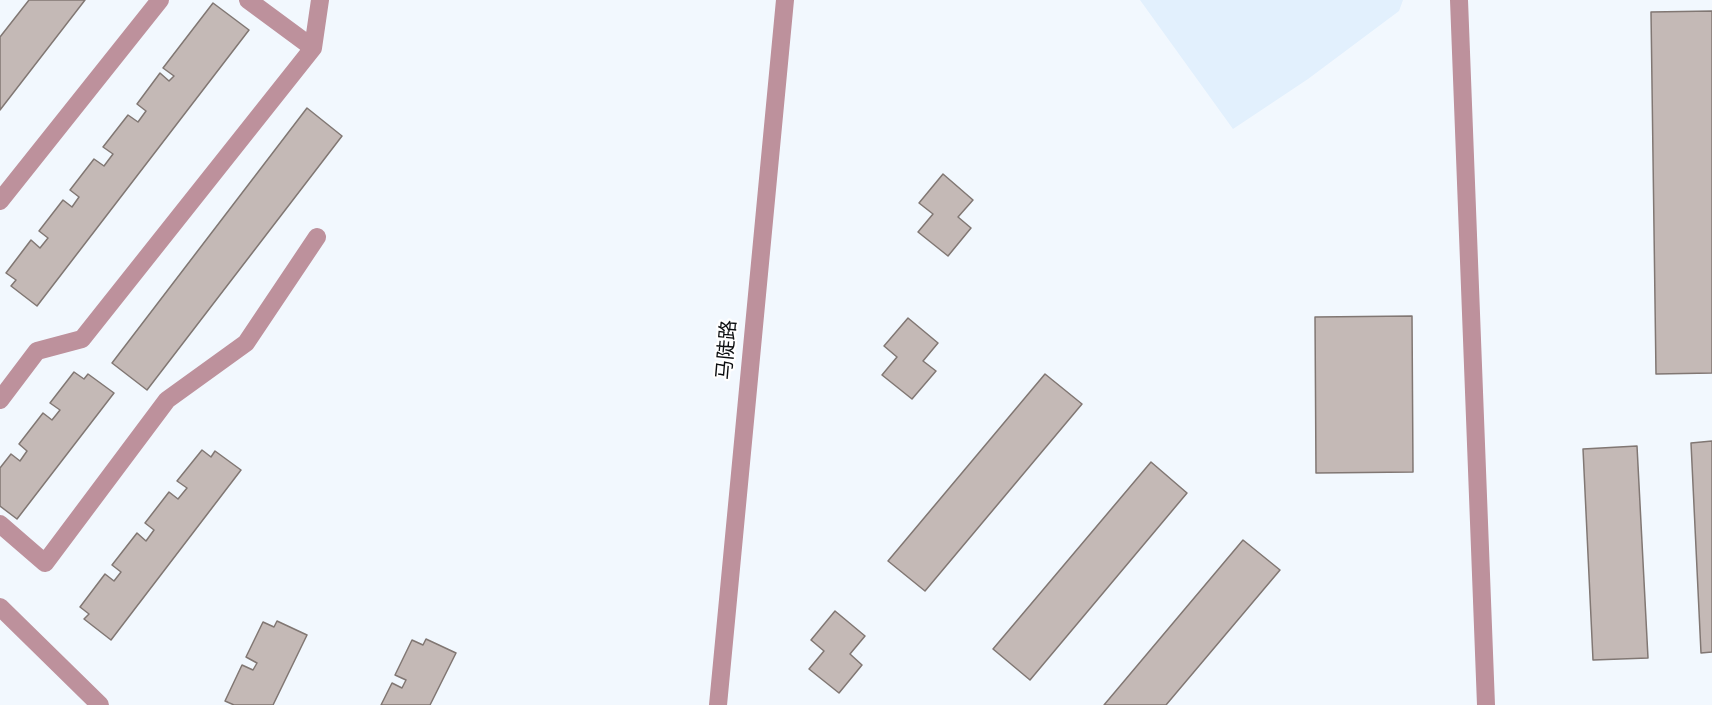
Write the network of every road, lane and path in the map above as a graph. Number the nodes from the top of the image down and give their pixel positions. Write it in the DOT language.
graph roads {
  1 [pos="160,0"];
  2 [pos="248,0"];
  3 [pos="320,0"];
  4 [pos="785,0"];
  5 [pos="1459,0"];
  6 [pos="313,48"];
  7 [pos="0,201"];
  8 [pos="317,237"];
  9 [pos="0,400"];
  10 [pos="0,524"];
  11 [pos="0,607"];
  12 [pos="100,705"];
  13 [pos="718,705"];
  14 [pos="1486,705"];
  1 -- 7 [label="street"];
  2 -- 6 [label="street"];
  3 -- 6 [label="street"];
  4 -- 13 [label="street, 马陡路"];
  5 -- 14 [label="street"];
  6 -- 9 [label="street"];
  8 -- 10 [label="street"];
  11 -- 12 [label="street"];
}
